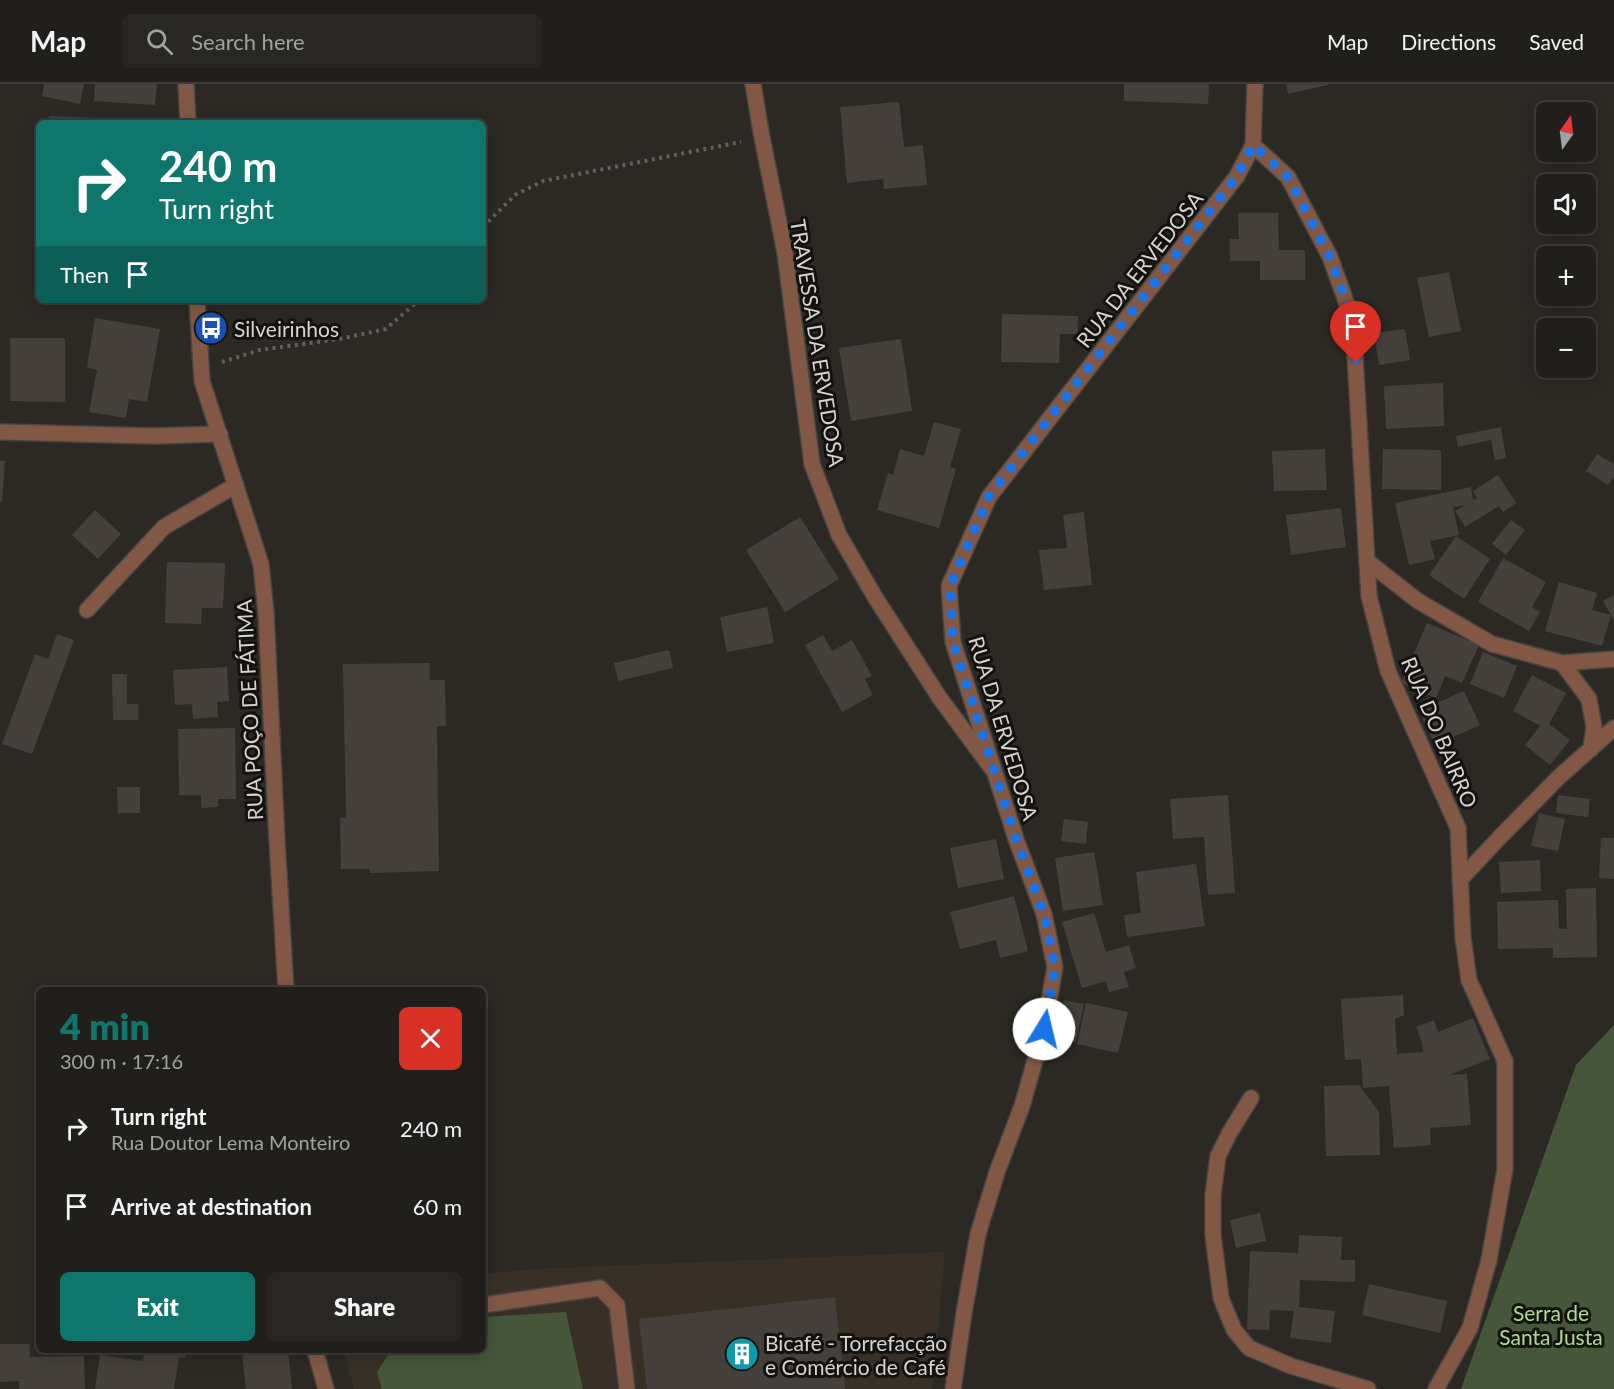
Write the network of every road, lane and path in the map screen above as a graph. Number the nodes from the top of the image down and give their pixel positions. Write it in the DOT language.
graph roads {
  1 [pos="186,84"];
  2 [pos="753,84"];
  3 [pos="1255,84"];
  4 [pos="188,120"];
  5 [pos="762,138"];
  6 [pos="1253,145"];
  7 [pos="486,224"];
  8 [pos="197,303"];
  9 [pos="416,303"];
  10 [pos="201,368"];
  11 [pos="0,432"];
  12 [pos="220,434"];
  13 [pos="236,485"];
  14 [pos="1367,561"];
  15 [pos="87,610"];
  16 [pos="1614,659"];
  17 [pos="1562,663"];
  18 [pos="1614,728"];
  19 [pos="1591,749"];
  20 [pos="996,775"];
  21 [pos="1461,880"];
  22 [pos="286,987"];
  23 [pos="1251,1098"];
  24 [pos="486,1305"];
  25 [pos="316,1353"];
  26 [pos="326,1389"];
  27 [pos="627,1389"];
  28 [pos="952,1389"];
  29 [pos="1368,1389"];
  30 [pos="1436,1389"];
  1 -- 4 [label="street"];
  2 -- 5 [label="street, TRAVESSA DA ERVEDOSA"];
  3 -- 6 [label="street, RUA DA ERVEDOSA"];
  5 -- 7 [label="path"];
  5 -- 20 [label="street, TRAVESSA DA ERVEDOSA"];
  6 -- 14 [label="street, RUA DO BAIRRO"];
  6 -- 20 [label="street, RUA DA ERVEDOSA"];
  8 -- 10 [label="street, RUA POÇO DE FÁTIMA"];
  9 -- 10 [label="path"];
  10 -- 12 [label="street, RUA POÇO DE FÁTIMA"];
  11 -- 12 [label="street"];
  12 -- 13 [label="street, RUA POÇO DE FÁTIMA"];
  13 -- 15 [label="street"];
  13 -- 22 [label="street, RUA POÇO DE FÁTIMA"];
  14 -- 17 [label="street"];
  14 -- 21 [label="street, RUA DO BAIRRO"];
  16 -- 17 [label="street"];
  17 -- 19 [label="street"];
  18 -- 19 [label="street"];
  19 -- 21 [label="street"];
  20 -- 28 [label="street, RUA DA ERVEDOSA"];
  21 -- 30 [label="street, RUA DO BAIRRO"];
  23 -- 29 [label="street"];
  24 -- 27 [label="street"];
  25 -- 26 [label="street"];
}
